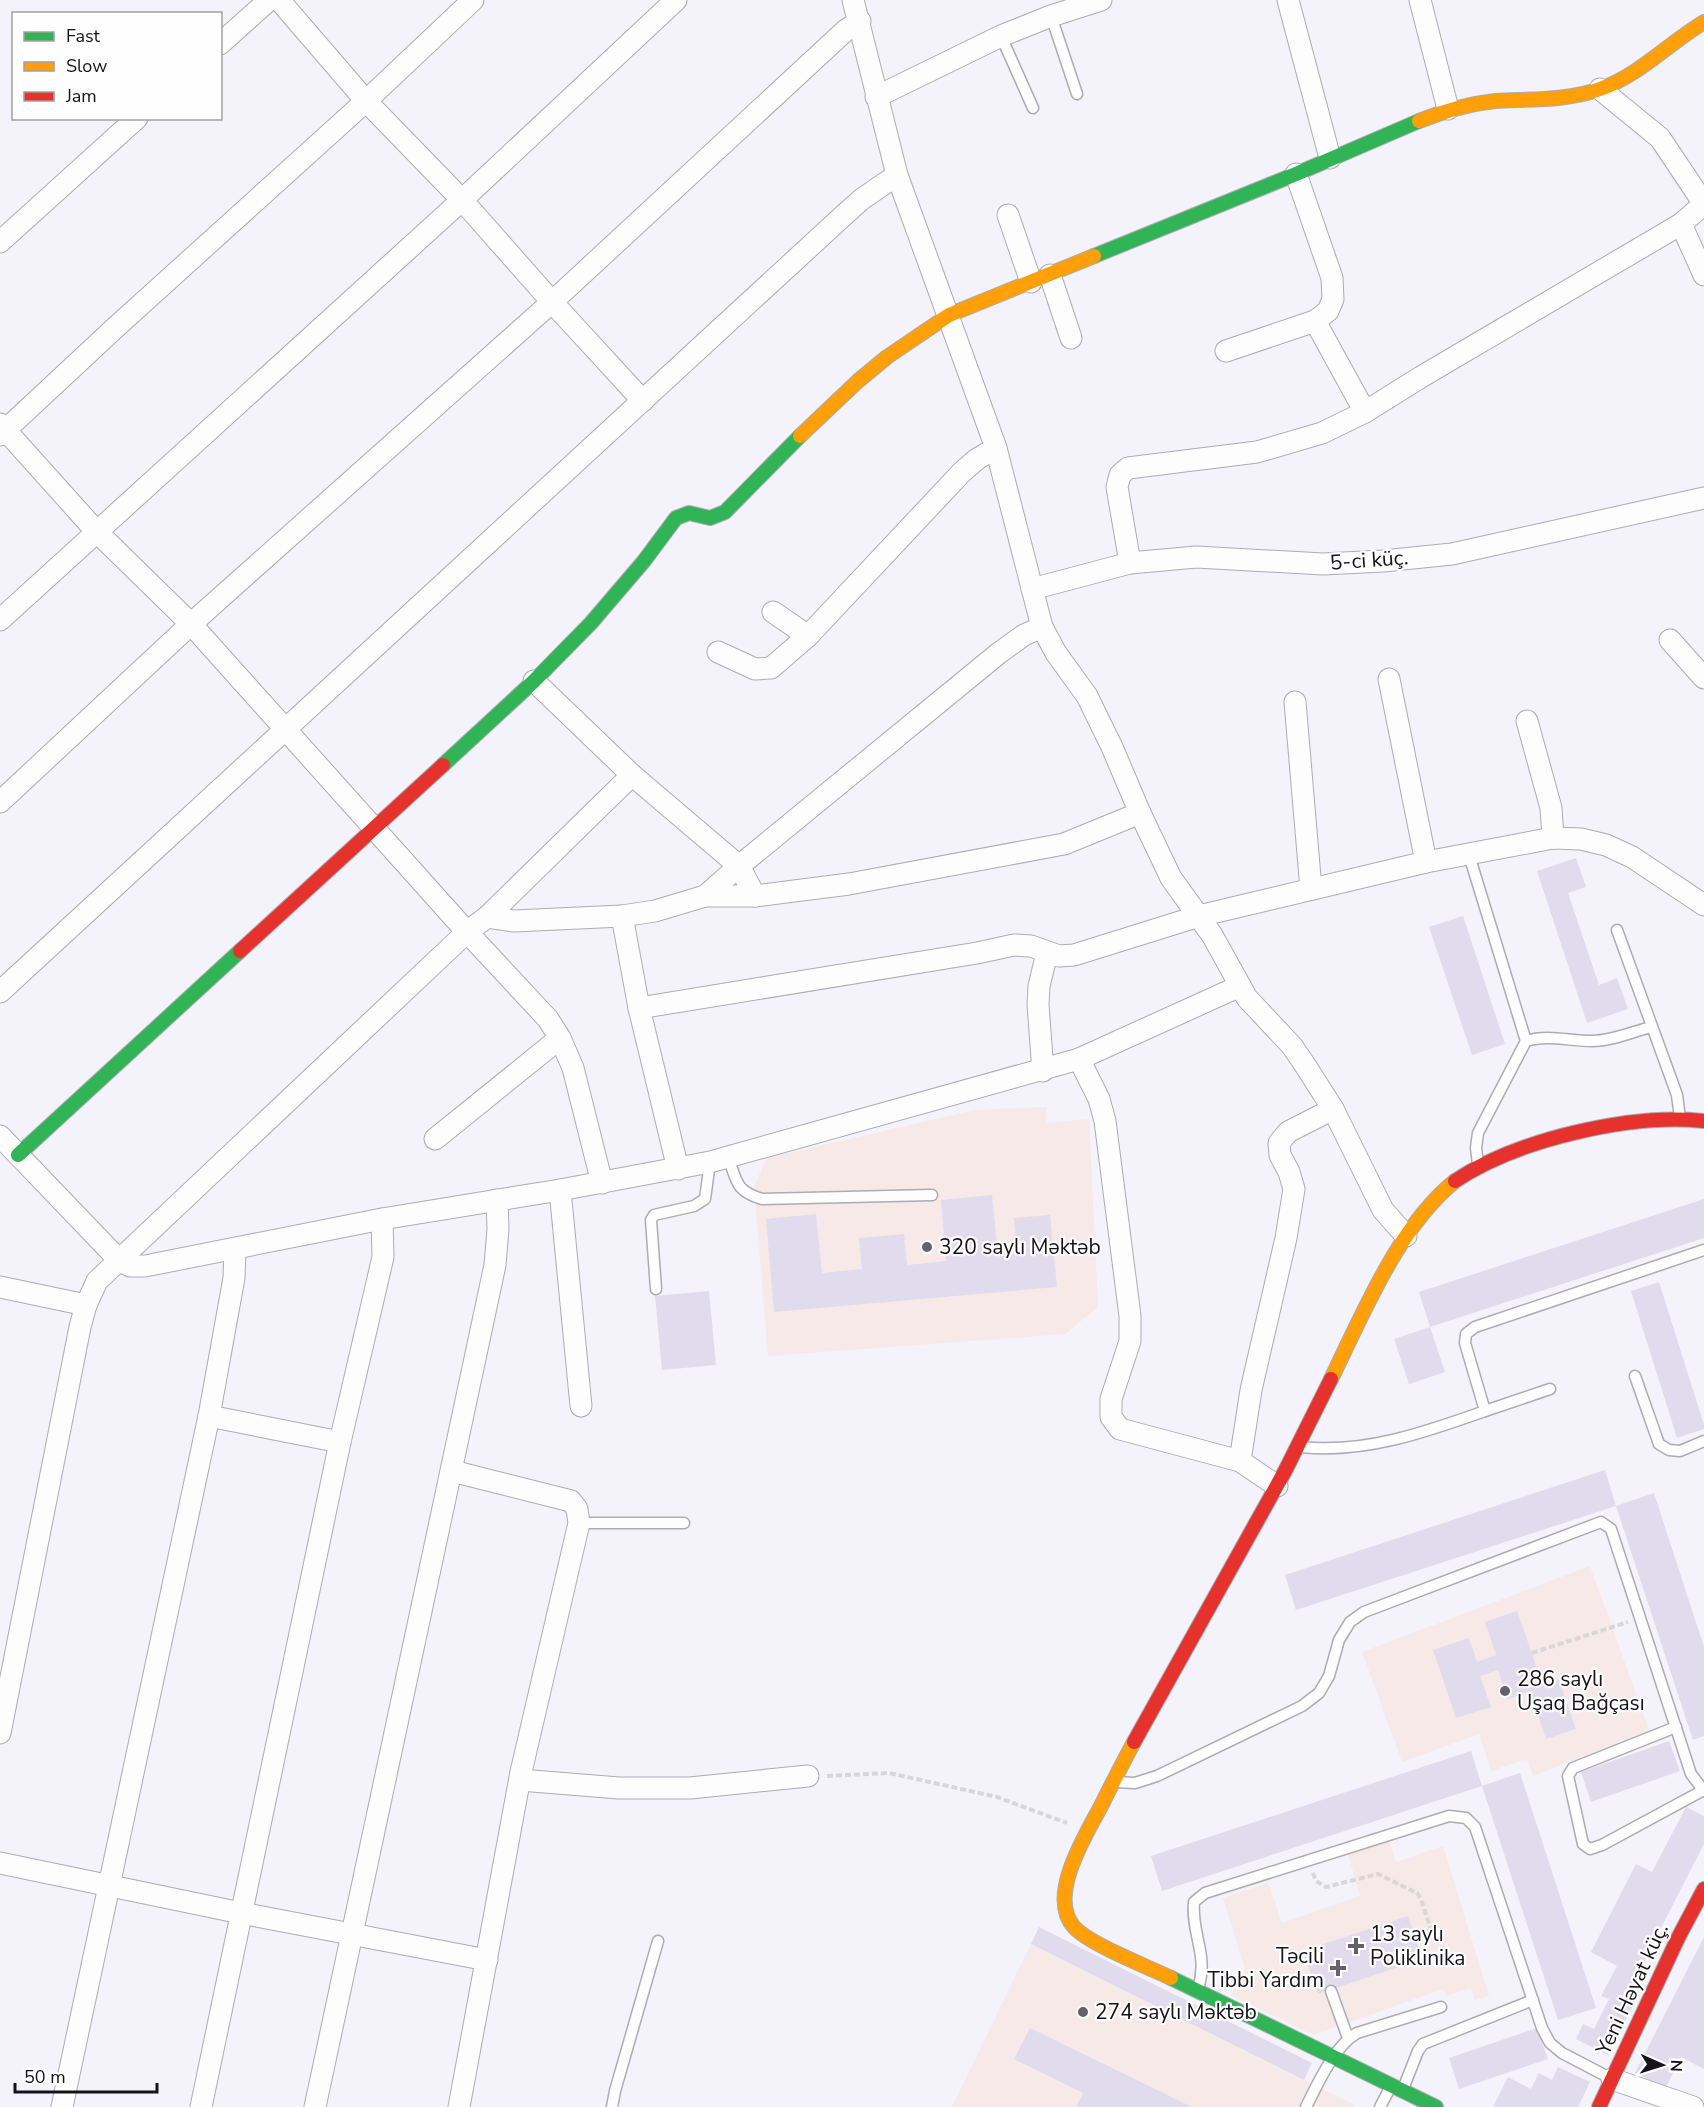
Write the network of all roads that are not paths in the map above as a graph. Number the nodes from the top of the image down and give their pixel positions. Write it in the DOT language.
graph roads {
  1 [pos="269,0"];
  2 [pos="279,0"];
  3 [pos="473,0"];
  4 [pos="676,0"];
  5 [pos="853,0"];
  6 [pos="1101,0"];
  7 [pos="1288,0"];
  8 [pos="1420,0"];
  9 [pos="1051,16"];
  10 [pos="860,21"];
  11 [pos="1704,22"];
  12 [pos="1001,36"];
  13 [pos="222,42"];
  14 [pos="1600,89"];
  15 [pos="1077,94"];
  16 [pos="876,97"];
  17 [pos="366,101"];
  18 [pos="1033,108"];
  19 [pos="1448,109"];
  20 [pos="135,120"];
  21 [pos="1330,158"];
  22 [pos="1296,174"];
  23 [pos="897,175"];
  24 [pos="462,200"];
  25 [pos="1704,204"];
  26 [pos="1008,214"];
  27 [pos="1681,224"];
  28 [pos="0,242"];
  29 [pos="1704,275"];
  30 [pos="1040,279"];
  31 [pos="552,302"];
  32 [pos="949,315"];
  33 [pos="1315,321"];
  34 [pos="1071,338"];
  35 [pos="1226,351"];
  36 [pos="644,401"];
  37 [pos="1365,412"];
  38 [pos="2,430"];
  39 [pos="996,448"];
  40 [pos="1704,498"];
  41 [pos="96,531"];
  42 [pos="1130,563"];
  43 [pos="1032,589"];
  44 [pos="773,612"];
  45 [pos="0,620"];
  46 [pos="191,624"];
  47 [pos="1042,627"];
  48 [pos="808,636"];
  49 [pos="1670,640"];
  50 [pos="718,652"];
  51 [pos="1704,678"];
  52 [pos="1389,679"];
  53 [pos="534,681"];
  54 [pos="1295,702"];
  55 [pos="1527,721"];
  56 [pos="285,729"];
  57 [pos="632,775"];
  58 [pos="0,802"];
  59 [pos="1140,813"];
  60 [pos="374,828"];
  61 [pos="1553,838"];
  62 [pos="1469,855"];
  63 [pos="1426,862"];
  64 [pos="739,866"];
  65 [pos="1311,889"];
  66 [pos="705,896"];
  67 [pos="755,896"];
  68 [pos="1704,905"];
  69 [pos="622,916"];
  70 [pos="1199,916"];
  71 [pos="487,917"];
  72 [pos="1617,930"];
  73 [pos="467,932"];
  74 [pos="1047,953"];
  75 [pos="1240,986"];
  76 [pos="0,992"];
  77 [pos="639,1008"];
  78 [pos="1651,1027"];
  79 [pos="560,1038"];
  80 [pos="1526,1041"];
  81 [pos="1079,1059"];
  82 [pos="1043,1071"];
  83 [pos="1333,1109"];
  84 [pos="1680,1119"];
  85 [pos="1704,1121"];
  86 [pos="0,1136"];
  87 [pos="435,1139"];
  88 [pos="18,1155"];
  89 [pos="719,1160"];
  90 [pos="1479,1166"];
  91 [pos="678,1169"];
  92 [pos="603,1183"];
  93 [pos="560,1190"];
  94 [pos="932,1195"];
  95 [pos="497,1200"];
  96 [pos="382,1219"];
  97 [pos="1406,1236"];
  98 [pos="235,1249"];
  99 [pos="1704,1250"];
  100 [pos="118,1259"];
  101 [pos="0,1287"];
  102 [pos="656,1289"];
  103 [pos="86,1305"];
  104 [pos="1635,1376"];
  105 [pos="1550,1389"];
  106 [pos="581,1406"];
  107 [pos="1485,1411"];
  108 [pos="208,1416"];
  109 [pos="1704,1441"];
  110 [pos="340,1442"];
  111 [pos="1298,1447"];
  112 [pos="1240,1461"];
  113 [pos="452,1471"];
  114 [pos="1277,1486"];
  115 [pos="579,1523"];
  116 [pos="684,1523"];
  117 [pos="1676,1727"];
  118 [pos="0,1733"];
  119 [pos="808,1776"];
  120 [pos="520,1780"];
  121 [pos="1113,1782"];
  122 [pos="1703,1791"];
  123 [pos="0,1863"];
  124 [pos="110,1887"];
  125 [pos="1704,1889"];
  126 [pos="241,1913"];
  127 [pos="351,1934"];
  128 [pos="658,1941"];
  129 [pos="487,1960"];
  130 [pos="1331,1991"];
  131 [pos="1197,1992"];
  132 [pos="1533,2000"];
  133 [pos="1441,2007"];
  134 [pos="1348,2038"];
  135 [pos="1333,2058"];
  136 [pos="1612,2079"];
  137 [pos="1396,2088"];
  138 [pos="62,2107"];
  139 [pos="201,2107"];
  140 [pos="315,2107"];
  141 [pos="459,2107"];
  142 [pos="612,2107"];
  143 [pos="1306,2107"];
  144 [pos="1380,2107"];
  145 [pos="1436,2107"];
  146 [pos="1599,2107"];
  147 [pos="1693,2107"];
  1 -- 13 [label="street"];
  2 -- 17 [label="street"];
  3 -- 17 [label="street"];
  4 -- 24 [label="street"];
  5 -- 10 [label="street"];
  6 -- 9 [label="street"];
  7 -- 21 [label="street"];
  8 -- 19 [label="street"];
  9 -- 12 [label="street"];
  9 -- 15 [label="lane"];
  10 -- 16 [label="street"];
  10 -- 31 [label="street"];
  11 -- 14 [label="street"];
  12 -- 16 [label="street"];
  12 -- 18 [label="lane"];
  14 -- 19 [label="street"];
  14 -- 25 [label="street"];
  16 -- 23 [label="street"];
  17 -- 24 [label="street"];
  17 -- 38 [label="street"];
  19 -- 21 [label="street"];
  20 -- 28 [label="street"];
  21 -- 22 [label="street"];
  22 -- 30 [label="street"];
  22 -- 33 [label="street"];
  23 -- 32 [label="street"];
  23 -- 36 [label="street"];
  24 -- 31 [label="street"];
  24 -- 41 [label="street"];
  25 -- 27 [label="street"];
  26 -- 30 [label="street"];
  27 -- 29 [label="street"];
  27 -- 37 [label="street"];
  30 -- 32 [label="street"];
  30 -- 34 [label="street"];
  31 -- 36 [label="street"];
  31 -- 46 [label="street"];
  32 -- 39 [label="street"];
  32 -- 53 [label="street"];
  33 -- 35 [label="street"];
  33 -- 37 [label="street"];
  36 -- 56 [label="street"];
  37 -- 42 [label="street"];
  38 -- 41 [label="street"];
  39 -- 43 [label="street"];
  39 -- 48 [label="street"];
  40 -- 42 [label="street, 5-ci küç."];
  41 -- 45 [label="street"];
  41 -- 46 [label="street"];
  42 -- 43 [label="street, 5-ci küç."];
  43 -- 47 [label="street"];
  44 -- 48 [label="street"];
  46 -- 56 [label="street"];
  46 -- 58 [label="street"];
  47 -- 59 [label="street"];
  47 -- 64 [label="street"];
  48 -- 50 [label="street"];
  49 -- 51 [label="street"];
  52 -- 63 [label="street"];
  53 -- 57 [label="street"];
  53 -- 60 [label="street"];
  54 -- 65 [label="street"];
  55 -- 61 [label="street"];
  56 -- 60 [label="street"];
  56 -- 76 [label="street"];
  57 -- 64 [label="street"];
  57 -- 71 [label="street"];
  59 -- 67 [label="street"];
  59 -- 70 [label="street"];
  60 -- 73 [label="street"];
  60 -- 88 [label="street"];
  61 -- 62 [label="street"];
  61 -- 68 [label="street"];
  62 -- 63 [label="street"];
  62 -- 80 [label="lane"];
  63 -- 65 [label="street"];
  64 -- 66 [label="street"];
  64 -- 67 [label="street"];
  65 -- 70 [label="street"];
  66 -- 67 [label="street"];
  66 -- 69 [label="street"];
  69 -- 71 [label="street"];
  69 -- 77 [label="street"];
  70 -- 74 [label="street"];
  70 -- 75 [label="street"];
  71 -- 73 [label="street"];
  72 -- 78 [label="lane"];
  73 -- 79 [label="street"];
  73 -- 100 [label="street"];
  74 -- 77 [label="street"];
  74 -- 82 [label="street"];
  75 -- 81 [label="street"];
  75 -- 83 [label="street"];
  77 -- 91 [label="street"];
  78 -- 80 [label="lane"];
  78 -- 84 [label="lane"];
  79 -- 87 [label="street"];
  79 -- 92 [label="street"];
  80 -- 90 [label="lane"];
  81 -- 82 [label="street"];
  81 -- 112 [label="street"];
  82 -- 89 [label="street"];
  83 -- 97 [label="street"];
  83 -- 112 [label="street"];
  84 -- 85 [label="street"];
  84 -- 90 [label="street"];
  86 -- 88 [label="street"];
  88 -- 100 [label="street"];
  89 -- 91 [label="street"];
  89 -- 94 [label="lane"];
  89 -- 102 [label="lane"];
  90 -- 97 [label="street"];
  91 -- 92 [label="street"];
  92 -- 93 [label="street"];
  93 -- 95 [label="street"];
  93 -- 106 [label="street"];
  95 -- 96 [label="street"];
  95 -- 113 [label="street"];
  96 -- 98 [label="street"];
  96 -- 110 [label="street"];
  97 -- 111 [label="street"];
  98 -- 100 [label="street"];
  98 -- 108 [label="street"];
  99 -- 107 [label="lane"];
  100 -- 103 [label="street"];
  101 -- 103 [label="street"];
  103 -- 118 [label="street"];
  104 -- 109 [label="lane"];
  105 -- 107 [label="lane"];
  107 -- 111 [label="lane"];
  108 -- 110 [label="street"];
  108 -- 124 [label="street"];
  110 -- 126 [label="street"];
  111 -- 114 [label="street"];
  112 -- 114 [label="street"];
  113 -- 115 [label="street"];
  113 -- 127 [label="street"];
  114 -- 121 [label="street"];
  115 -- 116 [label="lane"];
  115 -- 120 [label="street"];
  117 -- 121 [label="lane"];
  117 -- 122 [label="lane"];
  117 -- 122 [label="lane"];
  119 -- 120 [label="street"];
  120 -- 129 [label="street"];
  121 -- 131 [label="street"];
  123 -- 124 [label="street"];
  124 -- 126 [label="street"];
  124 -- 138 [label="street"];
  125 -- 136 [label="street, Yeni Həyat küç."];
  126 -- 127 [label="street"];
  126 -- 139 [label="street"];
  127 -- 129 [label="street"];
  127 -- 140 [label="street"];
  128 -- 142 [label="lane"];
  129 -- 141 [label="street"];
  130 -- 134 [label="lane"];
  131 -- 132 [label="lane"];
  131 -- 135 [label="street"];
  132 -- 136 [label="lane"];
  132 -- 137 [label="lane"];
  133 -- 134 [label="lane"];
  134 -- 135 [label="lane"];
  135 -- 137 [label="street"];
  135 -- 143 [label="lane"];
  136 -- 146 [label="street, Yeni Həyat küç."];
  136 -- 147 [label="street"];
  137 -- 144 [label="lane"];
  137 -- 145 [label="street"];
}
